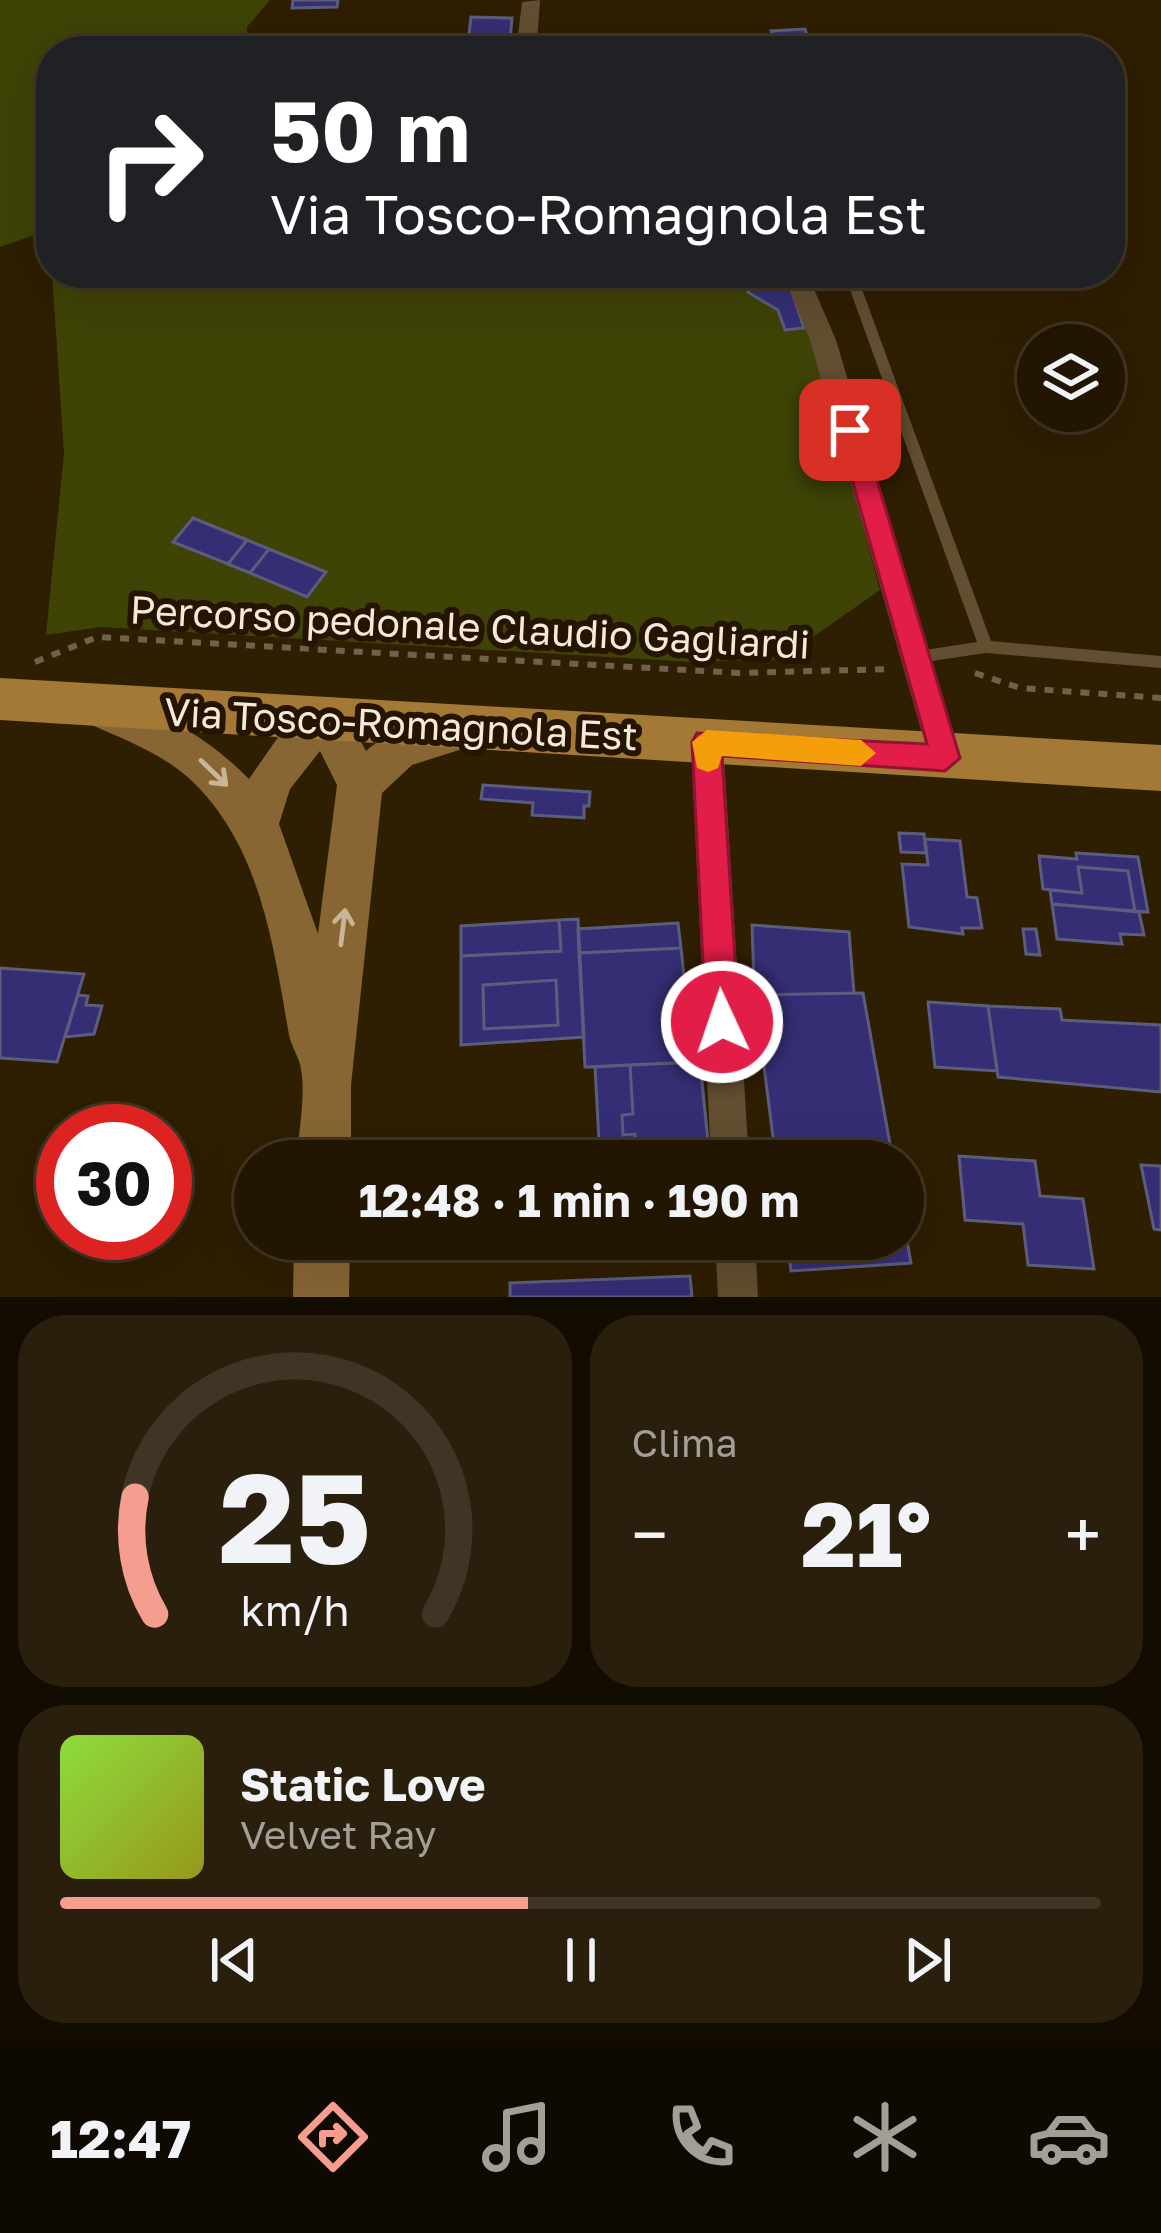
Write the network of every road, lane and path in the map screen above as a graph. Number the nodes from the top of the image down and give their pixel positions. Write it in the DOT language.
graph roads {
  1 [pos="532,2"];
  2 [pos="528,36"];
  3 [pos="801,288"];
  4 [pos="855,288"];
  5 [pos="986,647"];
  6 [pos="1161,662"];
  7 [pos="920,663"];
  8 [pos="9,686"];
  9 [pos="1161,698"];
  10 [pos="83,704"];
  11 [pos="326,720"];
  12 [pos="482,728"];
  13 [pos="707,742"];
  14 [pos="945,758"];
  15 [pos="1161,768"];
  16 [pos="360,784"];
  17 [pos="257,823"];
  18 [pos="325,1085"];
  19 [pos="324,1140"];
  20 [pos="729,1140"];
  21 [pos="321,1260"];
  22 [pos="736,1260"];
  23 [pos="320,1297"];
  24 [pos="738,1297"];
  1 -- 2 [label="street"];
  3 -- 7 [label="street"];
  4 -- 5 [label="lane"];
  5 -- 6 [label="lane"];
  5 -- 7 [label="lane"];
  7 -- 8 [label="path, Percorso pedonale Claudio Gagliardi"];
  7 -- 9 [label="path, Percorso pedonale Claudio Gagliardi"];
  7 -- 14 [label="street"];
  8 -- 10 [label="main road, Via Tosco-Romagnola Est"];
  10 -- 11 [label="main road, Via Tosco-Romagnola Est"];
  10 -- 17 [label="main road, one-way"];
  11 -- 12 [label="main road, Via Tosco-Romagnola Est"];
  11 -- 16 [label="main road"];
  11 -- 17 [label="main road"];
  12 -- 13 [label="main road, Via Tosco-Romagnola Est"];
  12 -- 16 [label="main road"];
  13 -- 14 [label="main road, Via Tosco-Romagnola Est"];
  13 -- 20 [label="street"];
  14 -- 15 [label="main road, Via Tosco-Romagnola Est"];
  18 -- 16 [label="main road, one-way"];
  17 -- 18 [label="main road"];
  18 -- 19 [label="main road"];
  21 -- 23 [label="main road"];
  22 -- 24 [label="street"];
}
